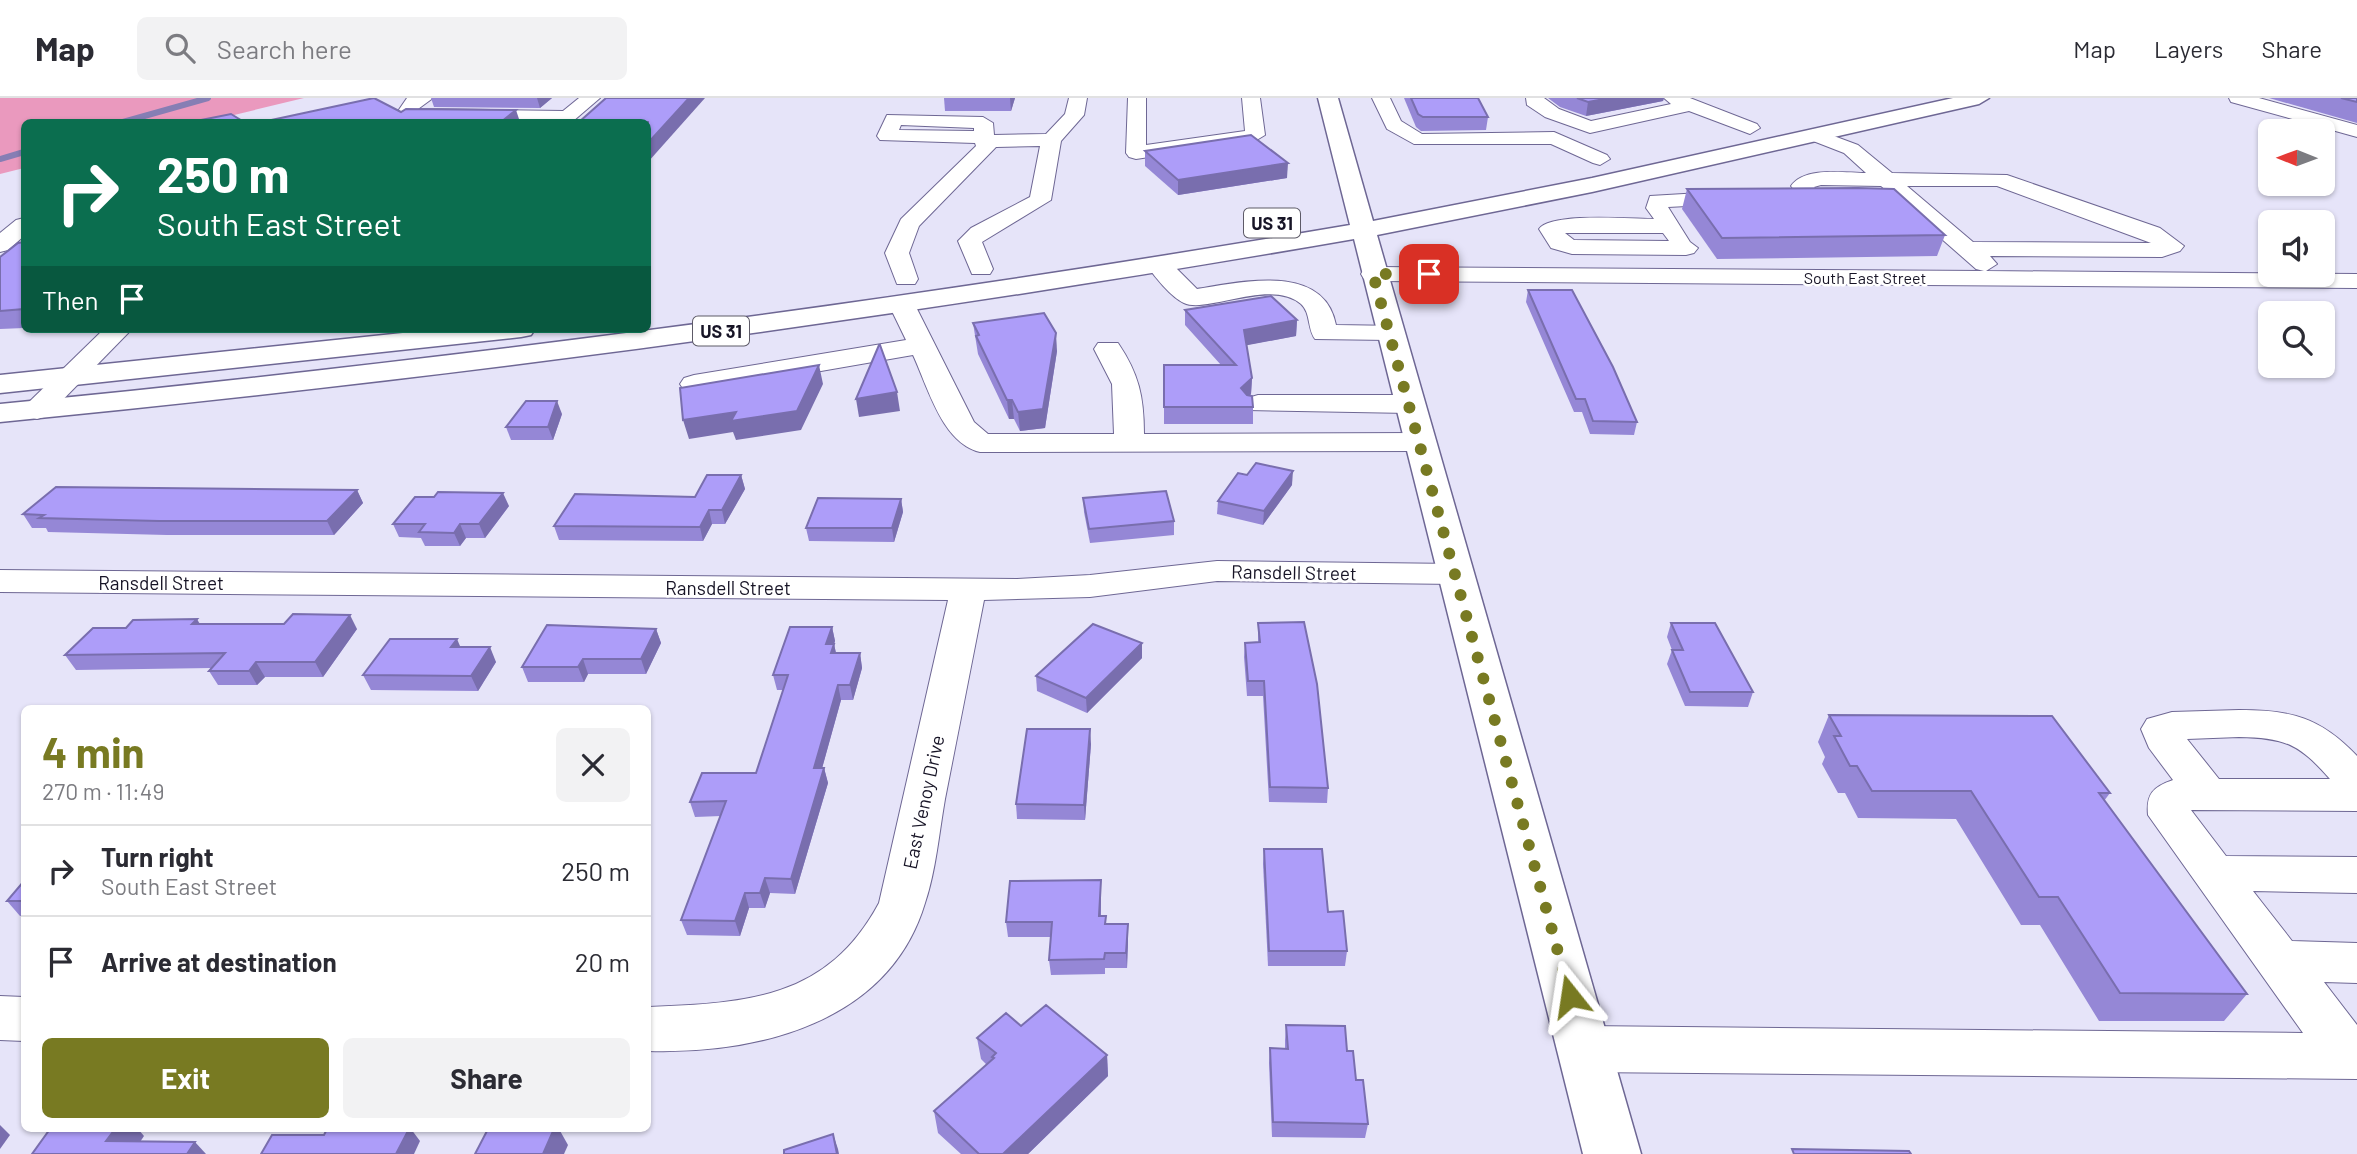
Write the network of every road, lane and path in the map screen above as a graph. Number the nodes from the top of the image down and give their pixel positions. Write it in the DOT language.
graph roads {
  1 [pos="424,98"];
  2 [pos="591,98"];
  3 [pos="1078,98"];
  4 [pos="1137,98"];
  5 [pos="1251,98"];
  6 [pos="1328,98"];
  7 [pos="1381,98"];
  8 [pos="1535,98"];
  9 [pos="1891,98"];
  10 [pos="1979,98"];
  11 [pos="2238,98"];
  12 [pos="1682,101"];
  13 [pos="538,119"];
  14 [pos="565,119"];
  15 [pos="1750,128"];
  16 [pos="2357,131"];
  17 [pos="1815,135"];
  18 [pos="1051,140"];
  19 [pos="1648,149"];
  20 [pos="1624,154"];
  21 [pos="1600,159"];
  22 [pos="1559,167"];
  23 [pos="1888,178"];
  24 [pos="1423,195"];
  25 [pos="1760,198"];
  26 [pos="1911,198"];
  27 [pos="1786,199"];
  28 [pos="1813,199"];
  29 [pos="21,213"];
  30 [pos="0,214"];
  31 [pos="1359,220"];
  32 [pos="1670,226"];
  33 [pos="21,228"];
  34 [pos="1222,231"];
  35 [pos="0,246"];
  36 [pos="1686,248"];
  37 [pos="1969,249"];
  38 [pos="2162,250"];
  39 [pos="1158,264"];
  40 [pos="1008,265"];
  41 [pos="981,269"];
  42 [pos="957,272"];
  43 [pos="1373,274"];
  44 [pos="934,275"];
  45 [pos="1707,276"];
  46 [pos="2001,278"];
  47 [pos="2204,280"];
  48 [pos="2357,281"];
  49 [pos="879,282"];
  50 [pos="904,292"];
  51 [pos="651,332"];
  52 [pos="1389,332"];
  53 [pos="116,333"];
  54 [pos="140,333"];
  55 [pos="487,333"];
  56 [pos="643,333"];
  57 [pos="923,345"];
  58 [pos="1108,349"];
  59 [pos="0,384"];
  60 [pos="83,384"];
  61 [pos="694,384"];
  62 [pos="1258,404"];
  63 [pos="0,413"];
  64 [pos="1415,423"];
  65 [pos="1129,444"];
  66 [pos="1456,574"];
  67 [pos="0,581"];
  68 [pos="968,589"];
  69 [pos="2357,782"];
  70 [pos="2207,794"];
  71 [pos="2357,795"];
  72 [pos="2214,873"];
  73 [pos="2357,875"];
  74 [pos="2279,961"];
  75 [pos="2357,962"];
  76 [pos="0,1018"];
  77 [pos="21,1019"];
  78 [pos="651,1029"];
  79 [pos="1584,1049"];
  80 [pos="2353,1056"];
  81 [pos="1612,1154"];
  1 -- 13 [label="street"];
  2 -- 14 [label="street"];
  3 -- 18 [label="street"];
  4 -- 5 [label="street"];
  6 -- 31 [label="main road"];
  7 -- 21 [label="street"];
  8 -- 12 [label="street"];
  9 -- 15 [label="main road"];
  10 -- 17 [label="main road, US 31"];
  11 -- 16 [label="street"];
  12 -- 15 [label="street"];
  15 -- 19 [label="main road"];
  17 -- 23 [label="street"];
  17 -- 31 [label="main road, US 31"];
  18 -- 41 [label="street"];
  18 -- 50 [label="street"];
  20 -- 21 [label="main road"];
  21 -- 22 [label="main road"];
  23 -- 26 [label="street"];
  23 -- 28 [label="street"];
  23 -- 38 [label="street"];
  24 -- 31 [label="main road, US 31"];
  25 -- 32 [label="street"];
  26 -- 28 [label="street"];
  26 -- 37 [label="street"];
  27 -- 28 [label="street"];
  29 -- 30 [label="street"];
  31 -- 34 [label="main road, US 31"];
  31 -- 39 [label="main road, US 31"];
  31 -- 43 [label="main road"];
  32 -- 36 [label="street"];
  32 -- 36 [label="street"];
  33 -- 35 [label="street"];
  36 -- 45 [label="street"];
  37 -- 38 [label="street"];
  37 -- 46 [label="street"];
  38 -- 47 [label="street"];
  39 -- 50 [label="main road, US 31"];
  39 -- 52 [label="street"];
  40 -- 41 [label="main road"];
  41 -- 42 [label="main road"];
  43 -- 45 [label="street, South East Street"];
  43 -- 52 [label="main road"];
  44 -- 50 [label="main road, US 31"];
  45 -- 46 [label="street, South East Street"];
  46 -- 47 [label="street, South East Street"];
  47 -- 48 [label="street, South East Street"];
  49 -- 50 [label="main road, US 31"];
  50 -- 51 [label="main road, US 31"];
  50 -- 57 [label="street"];
  52 -- 64 [label="main road"];
  53 -- 60 [label="street"];
  54 -- 60 [label="street"];
  55 -- 60 [label="main road, US 31"];
  56 -- 60 [label="main road, US 31"];
  57 -- 61 [label="street"];
  57 -- 65 [label="street"];
  58 -- 65 [label="street"];
  59 -- 60 [label="main road, US 31"];
  60 -- 63 [label="main road, US 31"];
  62 -- 64 [label="street"];
  64 -- 65 [label="street"];
  64 -- 66 [label="main road"];
  66 -- 68 [label="street, Ransdell Street"];
  66 -- 79 [label="main road"];
  67 -- 68 [label="street, Ransdell Street"];
  68 -- 78 [label="street, East Venoy Drive"];
  69 -- 70 [label="street"];
  70 -- 71 [label="street"];
  70 -- 72 [label="street"];
  72 -- 73 [label="street"];
  72 -- 74 [label="street"];
  74 -- 75 [label="street"];
  74 -- 80 [label="street"];
  76 -- 77 [label="street"];
  79 -- 80 [label="street"];
  79 -- 81 [label="main road"];
}
